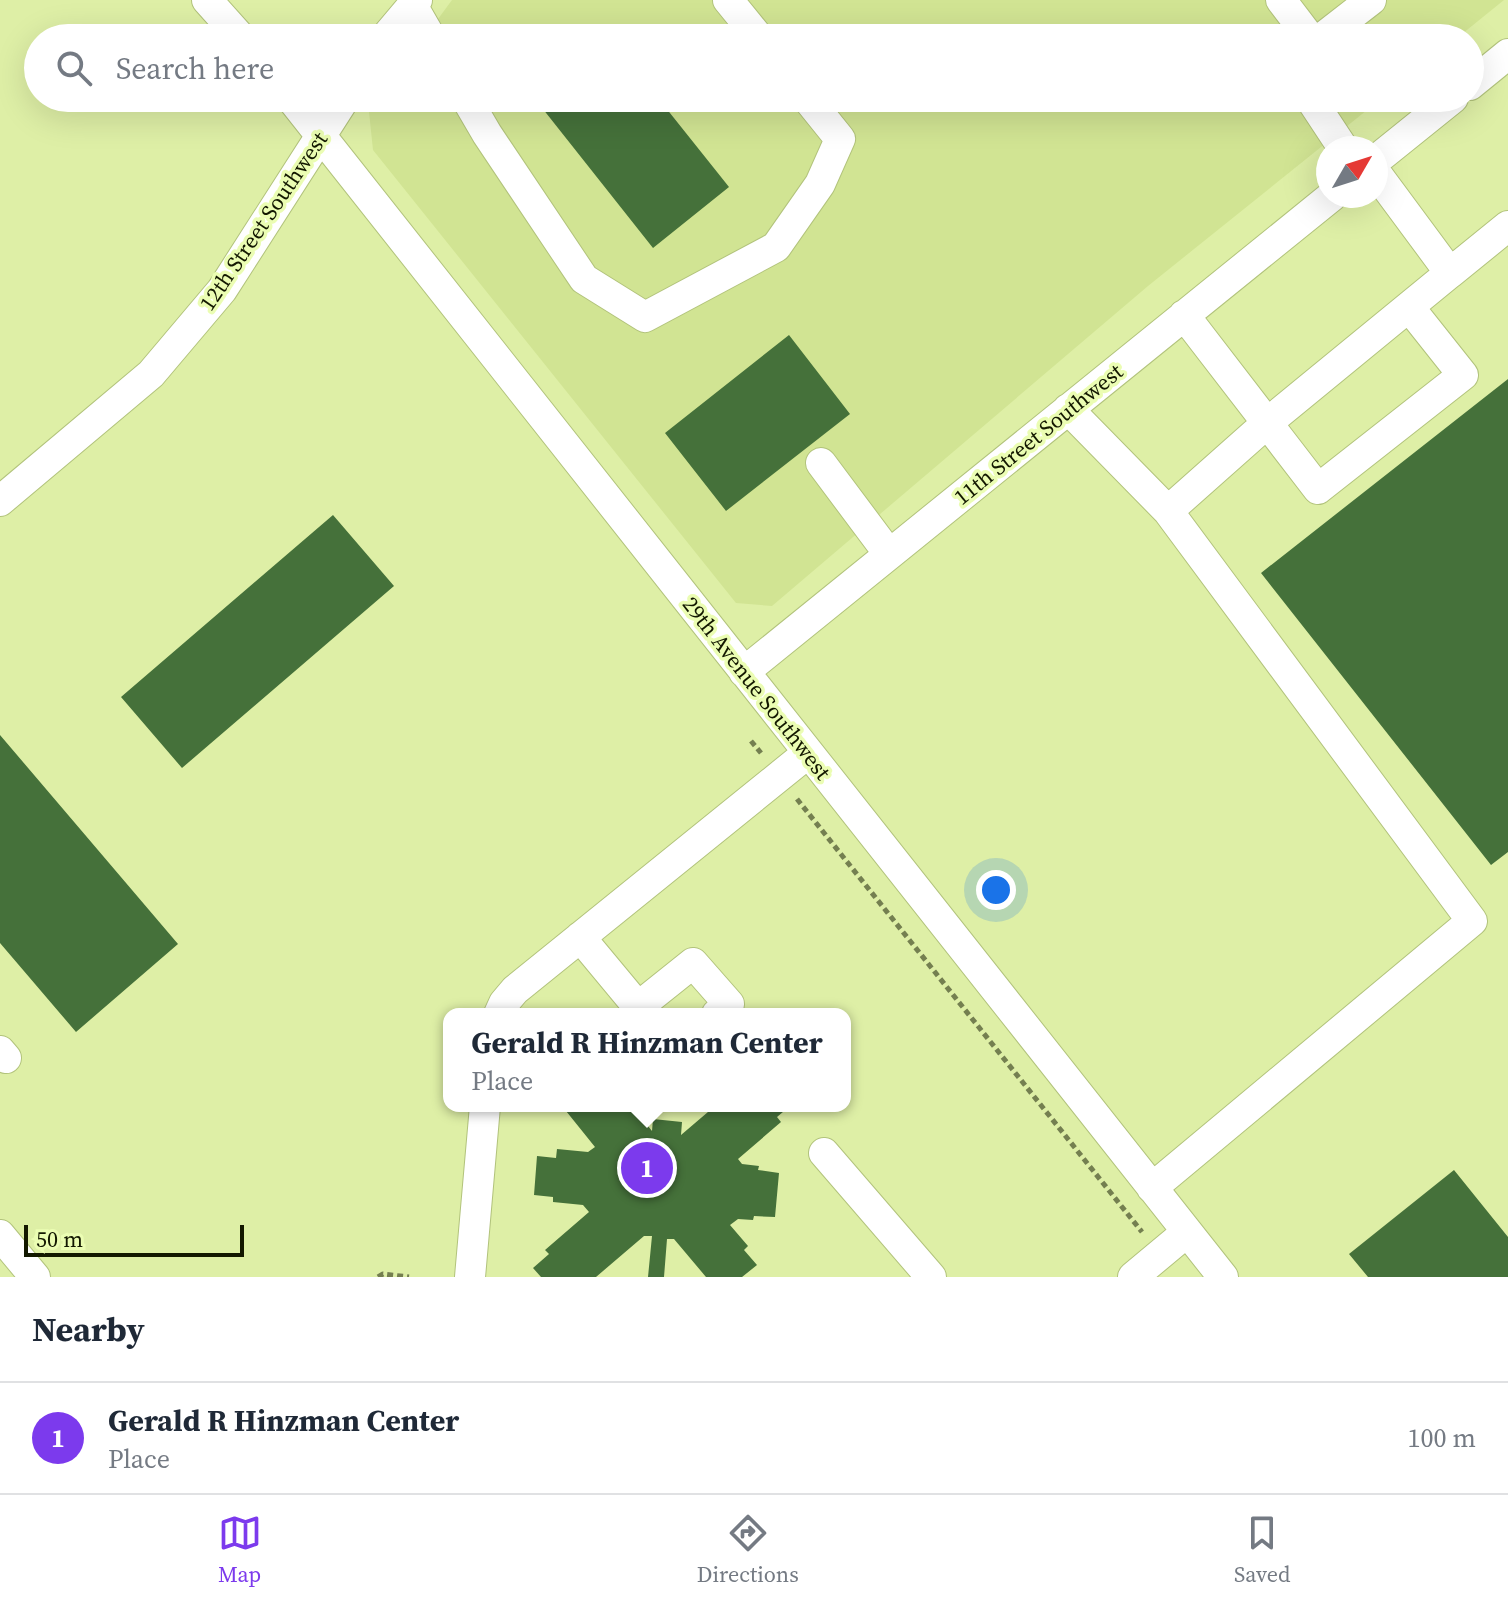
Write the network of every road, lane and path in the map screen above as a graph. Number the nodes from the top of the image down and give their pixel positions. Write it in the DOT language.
graph roads {
  1 [pos="207,0"];
  2 [pos="728,0"];
  3 [pos="1281,0"];
  4 [pos="1371,0"];
  5 [pos="415,3"];
  6 [pos="228,24"];
  7 [pos="397,24"];
  8 [pos="425,24"];
  9 [pos="748,24"];
  10 [pos="1299,24"];
  11 [pos="1340,24"];
  12 [pos="1508,54"];
  13 [pos="1484,74"];
  14 [pos="302,112"];
  15 [pos="335,112"];
  16 [pos="474,112"];
  17 [pos="818,112"];
  18 [pos="1319,112"];
  19 [pos="1436,112"];
  20 [pos="320,134"];
  21 [pos="1335,136"];
  22 [pos="1388,150"];
  23 [pos="1388,189"];
  24 [pos="1317,208"];
  25 [pos="1508,226"];
  26 [pos="1450,273"];
  27 [pos="1409,307"];
  28 [pos="1184,315"];
  29 [pos="1068,409"];
  30 [pos="1266,424"];
  31 [pos="821,463"];
  32 [pos="0,501"];
  33 [pos="1168,511"];
  34 [pos="889,554"];
  35 [pos="744,672"];
  36 [pos="751,741"];
  37 [pos="808,753"];
  38 [pos="780,777"];
  39 [pos="580,937"];
  40 [pos="502,1008"];
  41 [pos="639,1008"];
  42 [pos="644,1008"];
  43 [pos="724,1008"];
  44 [pos="484,1112"];
  45 [pos="824,1153"];
  46 [pos="1152,1188"];
  47 [pos="1187,1232"];
  48 [pos="0,1235"];
  49 [pos="1160,1255"];
  50 [pos="35,1277"];
  51 [pos="378,1277"];
  52 [pos="409,1277"];
  53 [pos="470,1277"];
  54 [pos="931,1277"];
  55 [pos="1133,1277"];
  56 [pos="1223,1277"];
  1 -- 6 [label="street"];
  2 -- 9 [label="street"];
  3 -- 10 [label="street"];
  4 -- 11 [label="street"];
  5 -- 7 [label="street"];
  5 -- 8 [label="street"];
  12 -- 13 [label="street"];
  14 -- 20 [label="street, 29th Avenue Southwest"];
  15 -- 20 [label="street, 12th Street Southwest"];
  16 -- 17 [label="street"];
  18 -- 21 [label="street"];
  19 -- 22 [label="street"];
  20 -- 32 [label="street, 12th Street Southwest"];
  20 -- 35 [label="street, 29th Avenue Southwest"];
  23 -- 26 [label="street"];
  24 -- 28 [label="street, 11th Street Southwest"];
  25 -- 26 [label="street"];
  26 -- 27 [label="street"];
  27 -- 30 [label="street"];
  27 -- 30 [label="street"];
  28 -- 29 [label="street, 11th Street Southwest"];
  28 -- 30 [label="street"];
  29 -- 33 [label="street"];
  29 -- 34 [label="street, 11th Street Southwest"];
  30 -- 33 [label="street"];
  31 -- 34 [label="street"];
  33 -- 46 [label="street"];
  34 -- 35 [label="street, 11th Street Southwest"];
  35 -- 37 [label="street, 29th Avenue Southwest"];
  36 -- 38 [label="path"];
  37 -- 38 [label="street"];
  37 -- 46 [label="street, 29th Avenue Southwest"];
  38 -- 39 [label="street"];
  38 -- 49 [label="path"];
  39 -- 40 [label="street"];
  39 -- 41 [label="street"];
  42 -- 43 [label="street"];
  44 -- 53 [label="street"];
  45 -- 54 [label="street"];
  46 -- 47 [label="street, 29th Avenue Southwest"];
  47 -- 49 [label="street"];
  47 -- 56 [label="street, 29th Avenue Southwest"];
  48 -- 50 [label="street"];
  49 -- 55 [label="street"];
  51 -- 52 [label="path"];
}
